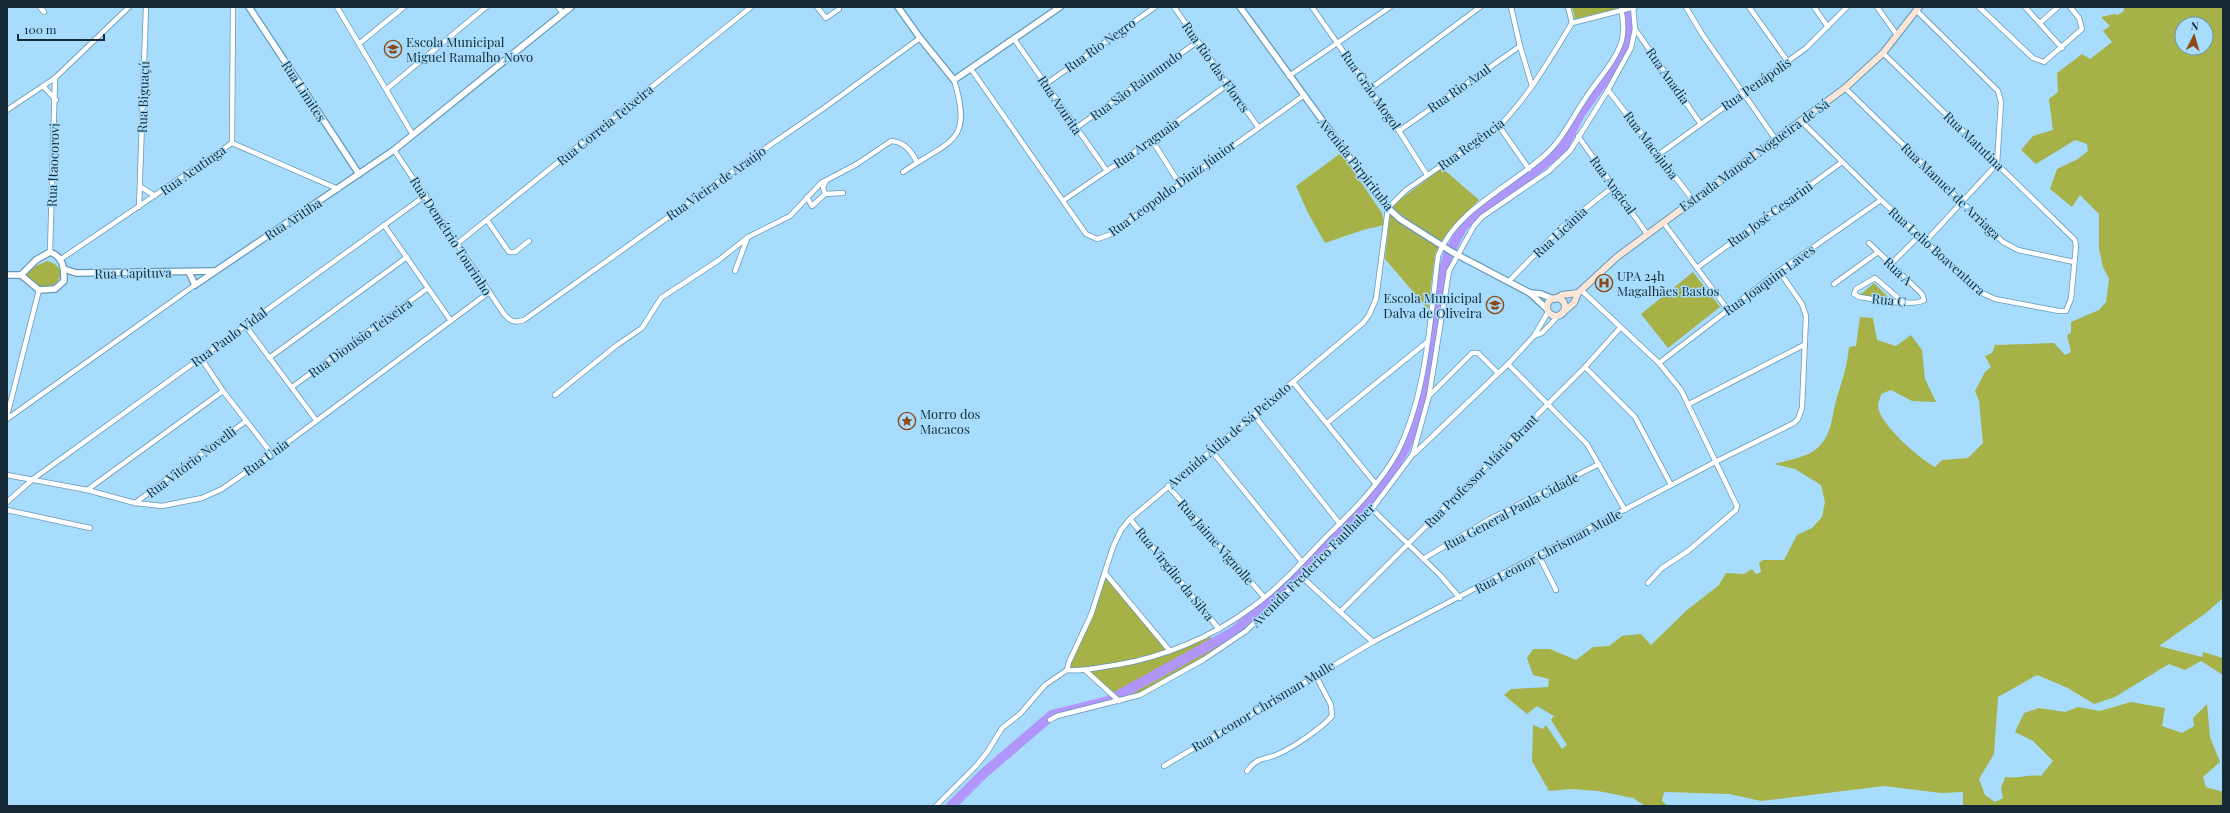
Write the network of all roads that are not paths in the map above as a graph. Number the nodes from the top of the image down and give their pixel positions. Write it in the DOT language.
graph roads {
  1 [pos="40,7"];
  2 [pos="129,7"];
  3 [pos="146,7"];
  4 [pos="233,7"];
  5 [pos="249,7"];
  6 [pos="337,7"];
  7 [pos="404,7"];
  8 [pos="486,7"];
  9 [pos="558,7"];
  10 [pos="571,7"];
  11 [pos="752,7"];
  12 [pos="817,7"];
  13 [pos="898,7"];
  14 [pos="1060,7"];
  15 [pos="1155,7"];
  16 [pos="1174,7"];
  17 [pos="1240,7"];
  18 [pos="1312,7"];
  19 [pos="1390,7"];
  20 [pos="1480,7"];
  21 [pos="1511,7"];
  22 [pos="1568,7"];
  23 [pos="1633,7"];
  24 [pos="1686,7"];
  25 [pos="1749,7"];
  26 [pos="1814,7"];
  27 [pos="1847,7"];
  28 [pos="1877,7"];
  29 [pos="1979,7"];
  30 [pos="2025,7"];
  31 [pos="2058,7"];
  32 [pos="2070,7"];
  33 [pos="839,9"];
  34 [pos="1622,9"];
  35 [pos="1918,9"];
  36 [pos="44,12"];
  37 [pos="563,13"];
  38 [pos="1572,23"];
  39 [pos="2040,23"];
  40 [pos="1828,27"];
  41 [pos="1635,29"];
  42 [pos="1898,35"];
  43 [pos="920,38"];
  44 [pos="1014,39"];
  45 [pos="1197,42"];
  46 [pos="360,43"];
  47 [pos="1338,44"];
  48 [pos="1520,46"];
  49 [pos="2062,48"];
  50 [pos="1883,53"];
  51 [pos="1788,62"];
  52 [pos="971,69"];
  53 [pos="1289,76"];
  54 [pos="55,78"];
  55 [pos="954,80"];
  56 [pos="1046,84"];
  57 [pos="1227,85"];
  58 [pos="1532,86"];
  59 [pos="44,87"];
  60 [pos="388,88"];
  61 [pos="1845,88"];
  62 [pos="1370,90"];
  63 [pos="1608,90"];
  64 [pos="1744,93"];
  65 [pos="1303,96"];
  66 [pos="56,100"];
  67 [pos="7,110"];
  68 [pos="1802,122"];
  69 [pos="1700,123"];
  70 [pos="1499,126"];
  71 [pos="1258,127"];
  72 [pos="1076,128"];
  73 [pos="1399,131"];
  74 [pos="413,134"];
  75 [pos="1578,136"];
  76 [pos="1152,140"];
  77 [pos="1776,140"];
  78 [pos="232,143"];
  79 [pos="394,150"];
  80 [pos="1658,155"];
  81 [pos="917,162"];
  82 [pos="1842,162"];
  83 [pos="1997,164"];
  84 [pos="1529,169"];
  85 [pos="1107,171"];
  86 [pos="903,172"];
  87 [pos="359,174"];
  88 [pos="1427,175"];
  89 [pos="827,179"];
  90 [pos="1179,183"];
  91 [pos="1614,186"];
  92 [pos="141,187"];
  93 [pos="338,189"];
  94 [pos="843,193"];
  95 [pos="825,194"];
  96 [pos="426,195"];
  97 [pos="155,196"];
  98 [pos="807,198"];
  99 [pos="1064,200"];
  100 [pos="1693,200"];
  101 [pos="1880,200"];
  102 [pos="1962,202"];
  103 [pos="139,207"];
  104 [pos="1388,208"];
  105 [pos="487,220"];
  106 [pos="1663,222"];
  107 [pos="384,225"];
  108 [pos="2065,229"];
  109 [pos="1648,234"];
  110 [pos="1919,236"];
  111 [pos="748,237"];
  112 [pos="529,241"];
  113 [pos="1925,242"];
  114 [pos="458,243"];
  115 [pos="1869,244"];
  116 [pos="1449,250"];
  117 [pos="50,252"];
  118 [pos="1878,252"];
  119 [pos="407,258"];
  120 [pos="61,259"];
  121 [pos="2074,262"];
  122 [pos="1891,264"];
  123 [pos="1698,267"];
  124 [pos="64,269"];
  125 [pos="215,271"];
  126 [pos="1779,271"];
  127 [pos="189,272"];
  128 [pos="735,272"];
  129 [pos="76,273"];
  130 [pos="7,275"];
  131 [pos="21,275"];
  132 [pos="64,281"];
  133 [pos="1509,281"];
  134 [pos="1834,284"];
  135 [pos="196,285"];
  136 [pos="428,288"];
  137 [pos="39,290"];
  138 [pos="1580,291"];
  139 [pos="488,293"];
  140 [pos="1530,293"];
  141 [pos="1554,299"];
  142 [pos="1924,300"];
  143 [pos="1903,302"];
  144 [pos="1548,310"];
  145 [pos="1728,310"];
  146 [pos="1560,315"];
  147 [pos="451,321"];
  148 [pos="510,321"];
  149 [pos="245,325"];
  150 [pos="1620,328"];
  151 [pos="1534,336"];
  152 [pos="1427,342"];
  153 [pos="1804,345"];
  154 [pos="201,358"];
  155 [pos="269,358"];
  156 [pos="1659,362"];
  157 [pos="1508,364"];
  158 [pos="1585,367"];
  159 [pos="1498,373"];
  160 [pos="1293,382"];
  161 [pos="292,387"];
  162 [pos="223,391"];
  163 [pos="555,395"];
  164 [pos="1429,396"];
  165 [pos="1547,404"];
  166 [pos="1689,404"];
  167 [pos="1254,415"];
  168 [pos="7,418"];
  169 [pos="316,420"];
  170 [pos="246,421"];
  171 [pos="1327,423"];
  172 [pos="1211,450"];
  173 [pos="272,454"];
  174 [pos="1414,454"];
  175 [pos="1717,461"];
  176 [pos="1599,464"];
  177 [pos="7,475"];
  178 [pos="34,479"];
  179 [pos="1375,483"];
  180 [pos="1672,485"];
  181 [pos="1168,486"];
  182 [pos="87,490"];
  183 [pos="7,502"];
  184 [pos="135,503"];
  185 [pos="1372,509"];
  186 [pos="7,510"];
  187 [pos="1624,510"];
  188 [pos="1130,519"];
  189 [pos="1340,524"];
  190 [pos="90,528"];
  191 [pos="1407,544"];
  192 [pos="1538,554"];
  193 [pos="1423,559"];
  194 [pos="1302,562"];
  195 [pos="1105,573"];
  196 [pos="1303,578"];
  197 [pos="1648,583"];
  198 [pos="1556,590"];
  199 [pos="1264,597"];
  200 [pos="1460,598"];
  201 [pos="1340,612"];
  202 [pos="1219,629"];
  203 [pos="1373,642"];
  204 [pos="1170,650"];
  205 [pos="1067,670"];
  206 [pos="1086,671"];
  207 [pos="1315,674"];
  208 [pos="1117,699"];
  209 [pos="1050,720"];
  210 [pos="1164,766"];
  211 [pos="1247,770"];
  212 [pos="936,806"];
  1 -- 36 [label="street"];
  2 -- 54 [label="street"];
  3 -- 92 [label="street, Rua Biguaçú"];
  4 -- 78 [label="street, Rua Acutinga"];
  5 -- 87 [label="street, Rua Limites"];
  6 -- 46 [label="street"];
  7 -- 46 [label="street"];
  8 -- 60 [label="street"];
  9 -- 37 [label="street"];
  10 -- 37 [label="street, Rua Aritiba"];
  11 -- 105 [label="street, Rua Correia Teixeira"];
  12 -- 33 [label="street"];
  13 -- 43 [label="street"];
  14 -- 44 [label="street"];
  15 -- 56 [label="street, Rua Rio Negro"];
  16 -- 45 [label="street, Rua Rio das Flores"];
  17 -- 53 [label="street, Avenida Pirpirituba"];
  18 -- 47 [label="street, Rua Grão Mogol"];
  19 -- 47 [label="street"];
  20 -- 62 [label="street"];
  21 -- 48 [label="street"];
  22 -- 38 [label="street"];
  23 -- 34 [label="street"];
  23 -- 41 [label="street, Avenida Frederico Faulhaber"];
  24 -- 64 [label="street"];
  25 -- 51 [label="street"];
  26 -- 40 [label="street"];
  27 -- 40 [label="street, Rua Penápolis"];
  28 -- 42 [label="street"];
  29 -- 49 [label="street"];
  30 -- 39 [label="street"];
  31 -- 39 [label="street"];
  32 -- 49 [label="street"];
  34 -- 38 [label="street"];
  34 -- 84 [label="street"];
  35 -- 42 [label="main road, Estrada Manoel Nogueira de Sá"];
  35 -- 83 [label="street"];
  37 -- 74 [label="street, Rua Aritiba"];
  38 -- 58 [label="street, Rua Regência"];
  39 -- 49 [label="street"];
  40 -- 51 [label="street, Rua Penápolis"];
  41 -- 63 [label="street, Avenida Frederico Faulhaber"];
  41 -- 69 [label="street, Rua Anadia"];
  42 -- 50 [label="main road, Estrada Manoel Nogueira de Sá"];
  43 -- 55 [label="street"];
  43 -- 148 [label="street, Rua Vieira de Araújo"];
  44 -- 52 [label="street"];
  44 -- 56 [label="street, Rua Azurita"];
  45 -- 57 [label="street, Rua Rio das Flores"];
  45 -- 72 [label="street, Rua São Raimundo"];
  46 -- 60 [label="street"];
  47 -- 53 [label="street"];
  47 -- 62 [label="street, Rua Grão Mogol"];
  48 -- 58 [label="street"];
  48 -- 73 [label="street, Rua Rio Azul"];
  50 -- 61 [label="main road, Estrada Manoel Nogueira de Sá"];
  50 -- 83 [label="street, Rua Matutina"];
  51 -- 64 [label="street, Rua Penápolis"];
  52 -- 55 [label="street"];
  52 -- 99 [label="street, Rua Leopoldo Diniz Júnior"];
  53 -- 65 [label="street, Avenida Pirpirituba"];
  54 -- 59 [label="street"];
  54 -- 66 [label="street, Rua Itaocorovi"];
  55 -- 81 [label="street"];
  56 -- 72 [label="street, Rua Azurita"];
  57 -- 71 [label="street, Rua Rio das Flores"];
  57 -- 76 [label="street, Rua Araguaia"];
  58 -- 70 [label="street, Rua Regência"];
  59 -- 66 [label="street"];
  59 -- 67 [label="street"];
  60 -- 74 [label="street"];
  61 -- 68 [label="main road, Estrada Manoel Nogueira de Sá"];
  61 -- 102 [label="street, Rua Manuel de Arriaga"];
  62 -- 73 [label="street, Rua Grão Mogol"];
  63 -- 75 [label="street, Avenida Frederico Faulhaber"];
  63 -- 80 [label="street, Rua Macajuba"];
  64 -- 69 [label="street, Rua Penápolis"];
  64 -- 77 [label="street"];
  65 -- 71 [label="street, Rua Leopoldo Diniz Júnior"];
  65 -- 104 [label="street, Avenida Pirpirituba"];
  66 -- 117 [label="street, Rua Itaocorovi"];
  68 -- 77 [label="main road, Estrada Manoel Nogueira de Sá"];
  68 -- 82 [label="street, Rua Lelio Boaventura"];
  69 -- 80 [label="street, Rua Penápolis"];
  70 -- 84 [label="street"];
  70 -- 88 [label="street, Rua Regência"];
  71 -- 90 [label="street, Rua Leopoldo Diniz Júnior"];
  72 -- 85 [label="street, Rua Azurita"];
  73 -- 88 [label="street, Rua Grão Mogol"];
  74 -- 79 [label="street, Rua Aritiba"];
  75 -- 91 [label="street, Rua Angical"];
  75 -- 116 [label="street, Avenida Frederico Faulhaber"];
  76 -- 85 [label="street, Rua Araguaia"];
  76 -- 90 [label="street"];
  77 -- 100 [label="main road, Estrada Manoel Nogueira de Sá"];
  78 -- 93 [label="street"];
  78 -- 97 [label="street, Rua Acutinga"];
  79 -- 87 [label="street, Rua Aritiba"];
  79 -- 96 [label="street, Rua Demétrio Tourinho"];
  80 -- 100 [label="street, Rua Macajuba"];
  81 -- 86 [label="street"];
  81 -- 89 [label="street"];
  82 -- 101 [label="street, Rua Lelio Boaventura"];
  82 -- 123 [label="street, Rua José Cesarini"];
  83 -- 102 [label="street"];
  83 -- 108 [label="street, Rua Matutina"];
  84 -- 116 [label="street"];
  85 -- 99 [label="street, Rua Araguaia"];
  87 -- 93 [label="street, Rua Aritiba"];
  88 -- 104 [label="street, Rua Regência"];
  89 -- 95 [label="street"];
  89 -- 98 [label="street"];
  90 -- 99 [label="street, Rua Leopoldo Diniz Júnior"];
  91 -- 109 [label="street, Rua Angical"];
  91 -- 133 [label="street, Rua Licânia"];
  92 -- 97 [label="street"];
  92 -- 103 [label="street, Rua Biguaçú"];
  93 -- 125 [label="street, Rua Aritiba"];
  94 -- 95 [label="street"];
  95 -- 98 [label="street"];
  96 -- 107 [label="street, Rua Paulo Vidal"];
  96 -- 114 [label="street, Rua Demétrio Tourinho"];
  97 -- 103 [label="street, Rua Acutinga"];
  98 -- 111 [label="street"];
  100 -- 106 [label="main road, Estrada Manoel Nogueira de Sá"];
  101 -- 110 [label="street, Rua Lelio Boaventura"];
  101 -- 126 [label="street, Rua Joaquim Laves"];
  102 -- 113 [label="street"];
  102 -- 121 [label="street, Rua Manuel de Arriaga"];
  103 -- 120 [label="street, Rua Acutinga"];
  104 -- 116 [label="street, Avenida Pirpirituba"];
  104 -- 160 [label="street, Avenida Átila de Sá Peixoto"];
  105 -- 112 [label="street"];
  105 -- 114 [label="street, Rua Correia Teixeira"];
  106 -- 109 [label="main road, Estrada Manoel Nogueira de Sá"];
  106 -- 123 [label="street"];
  107 -- 119 [label="street"];
  107 -- 149 [label="street, Rua Paulo Vidal"];
  108 -- 121 [label="street, Rua Lelio Boaventura"];
  109 -- 138 [label="main road, Estrada Manoel Nogueira de Sá"];
  110 -- 113 [label="street, Rua Lelio Boaventura"];
  110 -- 122 [label="street"];
  111 -- 128 [label="street"];
  111 -- 163 [label="street"];
  113 -- 121 [label="street, Rua Lelio Boaventura"];
  114 -- 139 [label="street, Rua Demétrio Tourinho"];
  115 -- 118 [label="street, Rua A"];
  116 -- 133 [label="street, Avenida Pirpirituba"];
  116 -- 152 [label="street, Avenida Frederico Faulhaber"];
  116 -- 164 [label="street, Avenida Frederico Faulhaber"];
  117 -- 120 [label="street"];
  117 -- 131 [label="street"];
  118 -- 122 [label="street, Rua A"];
  118 -- 134 [label="street"];
  119 -- 136 [label="street"];
  119 -- 155 [label="street"];
  120 -- 124 [label="street"];
  122 -- 142 [label="street, Rua A"];
  123 -- 145 [label="street"];
  124 -- 129 [label="street, Rua Capituva"];
  124 -- 132 [label="street"];
  125 -- 127 [label="street, Rua Capituva"];
  125 -- 135 [label="street, Rua Aritiba"];
  126 -- 145 [label="street, Rua Joaquim Laves"];
  126 -- 153 [label="street, Rua Leonor Chrisman Mulle"];
  127 -- 129 [label="street, Rua Capituva"];
  127 -- 135 [label="street, Rua Capituva"];
  129 -- 132 [label="street, Rua Capituva"];
  130 -- 131 [label="street"];
  131 -- 137 [label="street"];
  132 -- 137 [label="street"];
  133 -- 140 [label="street, Avenida Pirpirituba"];
  135 -- 168 [label="street, Rua Aritiba"];
  136 -- 147 [label="street"];
  136 -- 161 [label="street, Rua Dionísio Teixeira"];
  137 -- 168 [label="street"];
  138 -- 141 [label="main road"];
  138 -- 146 [label="main road, Estrada Manoel Nogueira de Sá"];
  138 -- 150 [label="street"];
  139 -- 147 [label="street, Rua Unia"];
  139 -- 148 [label="street, Rua Demétrio Tourinho"];
  140 -- 141 [label="street, Avenida Pirpirituba"];
  140 -- 144 [label="street, Avenida Pirpirituba"];
  141 -- 144 [label="main road"];
  141 -- 146 [label="main road"];
  142 -- 143 [label="street, Rua C"];
  143 -- 143 [label="street, Rua C"];
  144 -- 146 [label="main road"];
  144 -- 151 [label="street"];
  145 -- 156 [label="street, Rua Joaquim Laves"];
  146 -- 151 [label="street"];
  147 -- 169 [label="street, Rua Unia"];
  149 -- 154 [label="street, Rua Paulo Vidal"];
  149 -- 155 [label="street"];
  150 -- 156 [label="street"];
  150 -- 158 [label="street, Rua Professor Mário Brant"];
  151 -- 157 [label="street"];
  152 -- 171 [label="street"];
  152 -- 179 [label="street, Avenida Frederico Faulhaber"];
  153 -- 166 [label="street"];
  153 -- 175 [label="street, Rua Leonor Chrisman Mulle"];
  154 -- 162 [label="street"];
  154 -- 178 [label="street, Rua Paulo Vidal"];
  155 -- 161 [label="street"];
  156 -- 166 [label="street"];
  157 -- 159 [label="street"];
  157 -- 165 [label="street"];
  158 -- 165 [label="street, Rua Professor Mário Brant"];
  158 -- 180 [label="street"];
  159 -- 164 [label="street"];
  159 -- 174 [label="street"];
  160 -- 167 [label="street, Avenida Átila de Sá Peixoto"];
  160 -- 171 [label="street"];
  161 -- 169 [label="street"];
  162 -- 170 [label="street"];
  162 -- 182 [label="street"];
  164 -- 174 [label="street, Avenida Frederico Faulhaber"];
  165 -- 176 [label="street"];
  165 -- 191 [label="street, Rua Professor Mário Brant"];
  166 -- 175 [label="street"];
  167 -- 172 [label="street, Avenida Átila de Sá Peixoto"];
  167 -- 189 [label="street"];
  169 -- 173 [label="street, Rua Unia"];
  170 -- 173 [label="street"];
  170 -- 184 [label="street, Rua Vitório Novelli"];
  171 -- 179 [label="street"];
  172 -- 181 [label="street, Avenida Átila de Sá Peixoto"];
  172 -- 194 [label="street"];
  173 -- 184 [label="street, Rua Unia"];
  174 -- 185 [label="street, Avenida Frederico Faulhaber"];
  175 -- 180 [label="street, Rua Leonor Chrisman Mulle"];
  175 -- 197 [label="street"];
  176 -- 187 [label="street"];
  176 -- 193 [label="street, Rua General Paula Cidade"];
  177 -- 178 [label="street, Rua Unia"];
  178 -- 182 [label="street, Rua Unia"];
  178 -- 183 [label="street, Rua Paulo Vidal"];
  179 -- 189 [label="street, Avenida Frederico Faulhaber"];
  180 -- 187 [label="street, Rua Leonor Chrisman Mulle"];
  181 -- 188 [label="street, Avenida Átila de Sá Peixoto"];
  181 -- 199 [label="street, Rua Jaime Vignolle"];
  182 -- 184 [label="street, Rua Unia"];
  185 -- 191 [label="street"];
  185 -- 196 [label="street, Avenida Frederico Faulhaber"];
  186 -- 190 [label="street"];
  187 -- 192 [label="street, Rua Leonor Chrisman Mulle"];
  188 -- 195 [label="street, Avenida Átila de Sá Peixoto"];
  188 -- 202 [label="street, Rua Virgílio da Silva"];
  189 -- 194 [label="street, Avenida Frederico Faulhaber"];
  191 -- 193 [label="street"];
  191 -- 201 [label="street, Rua Professor Mário Brant"];
  192 -- 198 [label="street"];
  192 -- 200 [label="street, Rua Leonor Chrisman Mulle"];
  193 -- 200 [label="street"];
  194 -- 199 [label="street, Avenida Frederico Faulhaber"];
  195 -- 204 [label="street"];
  195 -- 205 [label="street, Avenida Átila de Sá Peixoto"];
  196 -- 201 [label="street"];
  196 -- 208 [label="street, Avenida Frederico Faulhaber"];
  199 -- 202 [label="street, Avenida Frederico Faulhaber"];
  200 -- 203 [label="street, Rua Leonor Chrisman Mulle"];
  201 -- 203 [label="street"];
  202 -- 204 [label="street, Avenida Frederico Faulhaber"];
  203 -- 207 [label="street, Rua Leonor Chrisman Mulle"];
  204 -- 206 [label="street, Avenida Frederico Faulhaber"];
  205 -- 206 [label="street, Avenida Frederico Faulhaber"];
  205 -- 212 [label="street"];
  206 -- 208 [label="street"];
  207 -- 210 [label="street, Rua Leonor Chrisman Mulle"];
  207 -- 211 [label="street"];
  208 -- 209 [label="street, Avenida Frederico Faulhaber"];
}
